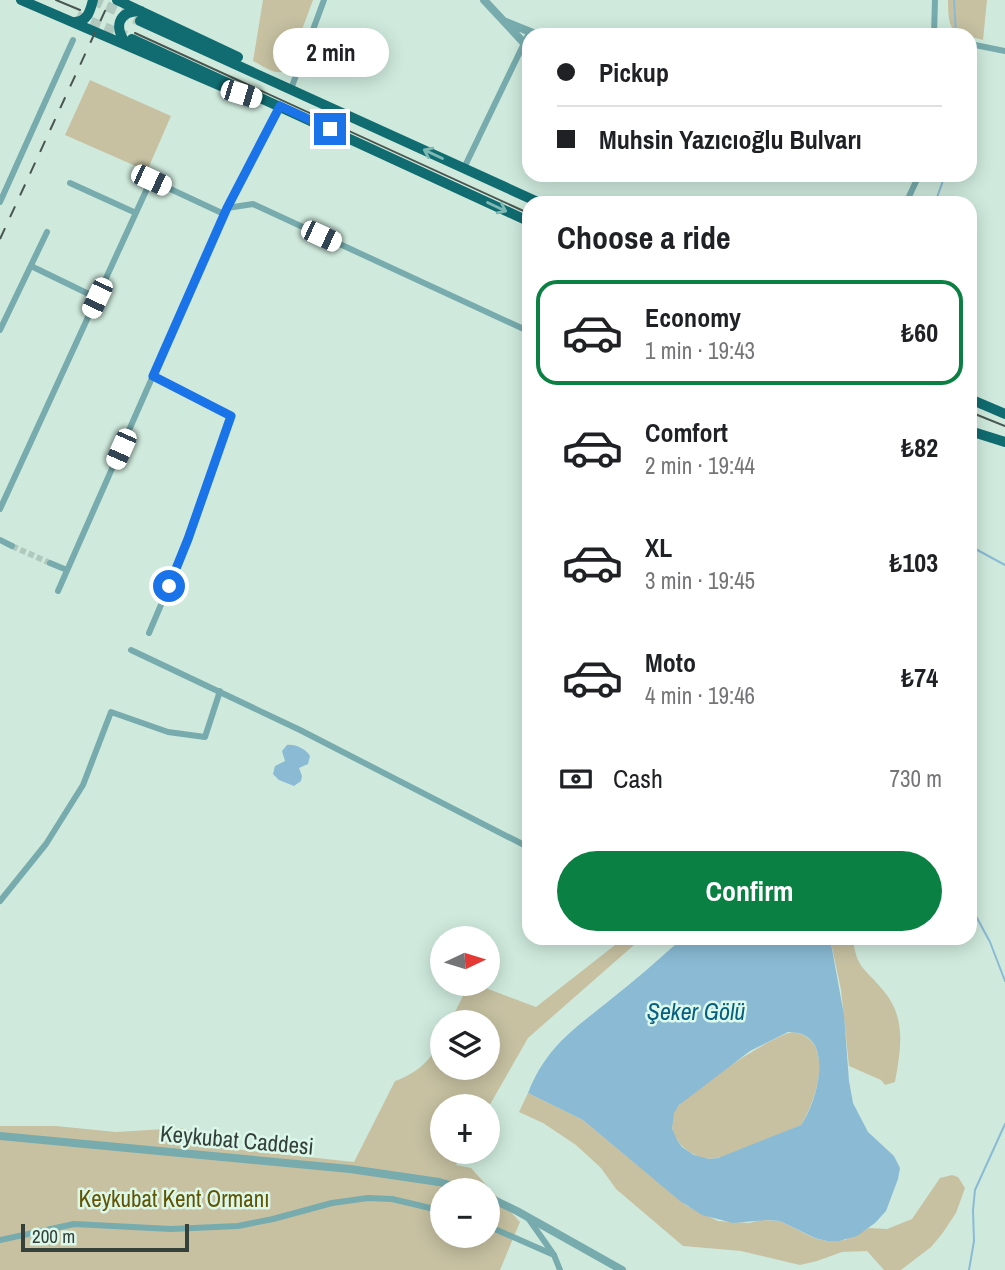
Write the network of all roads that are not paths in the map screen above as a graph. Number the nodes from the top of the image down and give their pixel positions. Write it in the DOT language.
graph roads {
  1 [pos="21,0"];
  2 [pos="38,0"];
  3 [pos="93,0"];
  4 [pos="117,0"];
  5 [pos="324,0"];
  6 [pos="484,0"];
  7 [pos="935,0"];
  8 [pos="141,16"];
  9 [pos="76,19"];
  10 [pos="934,28"];
  11 [pos="522,32"];
  12 [pos="73,40"];
  13 [pos="130,42"];
  14 [pos="977,45"];
  15 [pos="1005,51"];
  16 [pos="522,53"];
  17 [pos="291,89"];
  18 [pos="280,106"];
  19 [pos="464,168"];
  20 [pos="70,183"];
  21 [pos="525,196"];
  22 [pos="0,202"];
  23 [pos="225,211"];
  24 [pos="136,214"];
  25 [pos="522,218"];
  26 [pos="47,232"];
  27 [pos="31,266"];
  28 [pos="97,298"];
  29 [pos="522,328"];
  30 [pos="0,330"];
  31 [pos="153,376"];
  32 [pos="977,402"];
  33 [pos="1005,414"];
  34 [pos="977,433"];
  35 [pos="1005,442"];
  36 [pos="0,509"];
  37 [pos="0,540"];
  38 [pos="12,546"];
  39 [pos="50,563"];
  40 [pos="67,570"];
  41 [pos="58,591"];
  42 [pos="149,633"];
  43 [pos="131,650"];
  44 [pos="220,691"];
  45 [pos="522,844"];
  46 [pos="0,901"];
  47 [pos="0,1136"];
  48 [pos="430,1181"];
  49 [pos="500,1203"];
  50 [pos="430,1208"];
  51 [pos="527,1217"];
  52 [pos="500,1231"];
  53 [pos="0,1240"];
  54 [pos="554,1255"];
  55 [pos="560,1270"];
  56 [pos="622,1270"];
  1 -- 9 [label="highway"];
  2 -- 9 [label="highway"];
  3 -- 9 [label="highway"];
  4 -- 8 [label="highway"];
  5 -- 17 [label="street"];
  6 -- 11 [label="street"];
  7 -- 10 [label="street"];
  8 -- 13 [label="highway"];
  8 -- 17 [label="highway"];
  9 -- 13 [label="highway"];
  12 -- 22 [label="street"];
  13 -- 18 [label="highway"];
  14 -- 15 [label="street"];
  16 -- 19 [label="street"];
  19 -- 17 [label="highway, one-way"];
  18 -- 23 [label="street"];
  18 -- 25 [label="highway, one-way"];
  19 -- 21 [label="highway"];
  20 -- 24 [label="street"];
  23 -- 24 [label="street"];
  23 -- 29 [label="street"];
  23 -- 31 [label="street"];
  24 -- 28 [label="street"];
  26 -- 27 [label="street"];
  27 -- 28 [label="street"];
  27 -- 30 [label="street"];
  28 -- 36 [label="street"];
  31 -- 40 [label="street"];
  31 -- 42 [label="street"];
  32 -- 33 [label="highway"];
  34 -- 35 [label="highway"];
  37 -- 38 [label="street"];
  39 -- 40 [label="street"];
  40 -- 41 [label="street"];
  43 -- 44 [label="street"];
  44 -- 45 [label="street"];
  44 -- 46 [label="street"];
  47 -- 48 [label="street, Keykubat Caddesi"];
  49 -- 51 [label="street"];
  50 -- 53 [label="street"];
  51 -- 54 [label="street"];
  51 -- 56 [label="street"];
  52 -- 54 [label="street"];
  54 -- 55 [label="street"];
}
